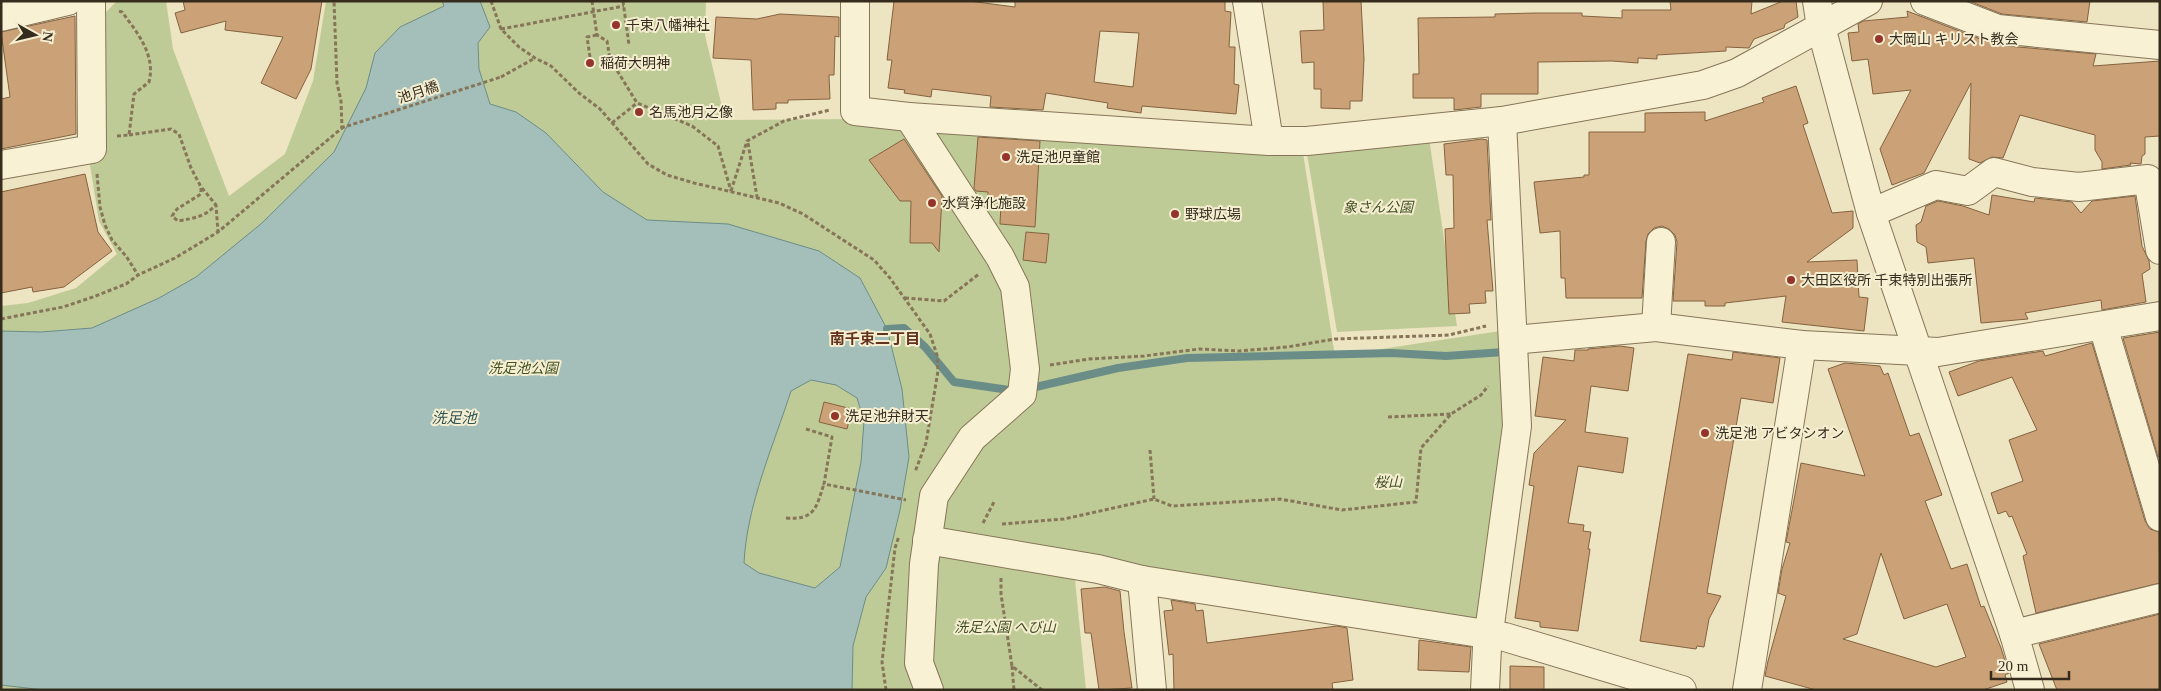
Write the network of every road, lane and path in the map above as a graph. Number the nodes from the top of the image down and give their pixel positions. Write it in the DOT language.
graph roads {
  1 [pos="68,1"];
  2 [pos="334,1"];
  3 [pos="491,1"];
  4 [pos="592,1"];
  5 [pos="623,1"];
  6 [pos="855,1"];
  7 [pos="1246,1"];
  8 [pos="1868,1"];
  9 [pos="1925,1"];
  10 [pos="103,6"];
  11 [pos="624,6"];
  12 [pos="593,10"];
  13 [pos="1819,14"];
  14 [pos="1,17"];
  15 [pos="501,29"];
  16 [pos="597,35"];
  17 [pos="629,45"];
  18 [pos="2160,45"];
  19 [pos="590,57"];
  20 [pos="535,58"];
  21 [pos="637,104"];
  22 [pos="855,112"];
  23 [pos="909,117"];
  24 [pos="1502,122"];
  25 [pos="612,123"];
  26 [pos="341,128"];
  27 [pos="129,135"];
  28 [pos="1269,140"];
  29 [pos="747,141"];
  30 [pos="100,143"];
  31 [pos="1,165"];
  32 [pos="202,187"];
  33 [pos="731,192"];
  34 [pos="757,197"];
  35 [pos="216,205"];
  36 [pos="1871,213"];
  37 [pos="218,232"];
  38 [pos="1660,242"];
  39 [pos="2160,250"];
  40 [pos="1000,257"];
  41 [pos="138,275"];
  42 [pos="904,298"];
  43 [pos="2160,316"];
  44 [pos="1,319"];
  45 [pos="2104,326"];
  46 [pos="1656,327"];
  47 [pos="1513,337"];
  48 [pos="1802,345"];
  49 [pos="1917,351"];
  50 [pos="1024,381"];
  51 [pos="932,411"];
  52 [pos="1451,414"];
  53 [pos="1388,417"];
  54 [pos="806,429"];
  55 [pos="1150,450"];
  56 [pos="824,484"];
  57 [pos="1154,499"];
  58 [pos="907,500"];
  59 [pos="994,502"];
  60 [pos="2160,516"];
  61 [pos="786,518"];
  62 [pos="1000,524"];
  63 [pos="990,525"];
  64 [pos="927,540"];
  65 [pos="1002,553"];
  66 [pos="1142,580"];
  67 [pos="2160,598"];
  68 [pos="2014,634"];
  69 [pos="1489,635"];
  70 [pos="1012,666"];
  71 [pos="929,690"];
  72 [pos="1014,690"];
  73 [pos="1042,690"];
  74 [pos="1152,690"];
  75 [pos="1485,690"];
  76 [pos="1682,690"];
  77 [pos="1747,690"];
  78 [pos="2030,690"];
  1 -- 14 [label="street"];
  2 -- 37 [label="path"];
  3 -- 15 [label="path"];
  4 -- 12 [label="path"];
  5 -- 11 [label="path"];
  6 -- 22 [label="street"];
  7 -- 28 [label="street"];
  8 -- 13 [label="street"];
  9 -- 18 [label="street"];
  10 -- 27 [label="path"];
  10 -- 30 [label="street"];
  11 -- 12 [label="path"];
  11 -- 17 [label="path"];
  12 -- 15 [label="path"];
  12 -- 16 [label="path"];
  13 -- 24 [label="street"];
  13 -- 36 [label="street"];
  15 -- 20 [label="path"];
  16 -- 19 [label="path"];
  16 -- 21 [label="path"];
  20 -- 25 [label="path"];
  20 -- 26 [label="path, 池月橋, bridge"];
  21 -- 25 [label="path"];
  21 -- 33 [label="path"];
  22 -- 23 [label="street"];
  22 -- 29 [label="path"];
  23 -- 28 [label="street"];
  23 -- 40 [label="street"];
  24 -- 28 [label="street"];
  24 -- 47 [label="street"];
  25 -- 33 [label="path"];
  27 -- 30 [label="path"];
  27 -- 32 [label="path"];
  29 -- 33 [label="path"];
  29 -- 34 [label="path"];
  30 -- 31 [label="street"];
  30 -- 41 [label="path"];
  32 -- 35 [label="path"];
  32 -- 35 [label="path"];
  33 -- 34 [label="path"];
  34 -- 42 [label="path"];
  35 -- 37 [label="path"];
  36 -- 39 [label="street"];
  36 -- 49 [label="street"];
  37 -- 41 [label="path"];
  38 -- 46 [label="street"];
  40 -- 42 [label="path"];
  40 -- 50 [label="street"];
  41 -- 44 [label="path"];
  42 -- 51 [label="path"];
  43 -- 45 [label="street"];
  45 -- 49 [label="street"];
  45 -- 60 [label="street"];
  46 -- 47 [label="street"];
  46 -- 48 [label="street"];
  47 -- 50 [label="path"];
  47 -- 52 [label="path"];
  47 -- 69 [label="street"];
  48 -- 49 [label="street"];
  48 -- 77 [label="street"];
  49 -- 68 [label="street"];
  50 -- 64 [label="street"];
  52 -- 53 [label="path"];
  52 -- 57 [label="path"];
  54 -- 56 [label="path"];
  55 -- 57 [label="path"];
  56 -- 58 [label="path"];
  56 -- 61 [label="path"];
  57 -- 62 [label="path"];
  59 -- 63 [label="path"];
  64 -- 65 [label="street"];
  64 -- 71 [label="street"];
  65 -- 66 [label="street"];
  65 -- 70 [label="path"];
  66 -- 69 [label="street"];
  66 -- 74 [label="street"];
  67 -- 68 [label="street"];
  68 -- 78 [label="street"];
  69 -- 75 [label="street"];
  69 -- 76 [label="street"];
  70 -- 72 [label="path"];
  70 -- 73 [label="path"];
}
